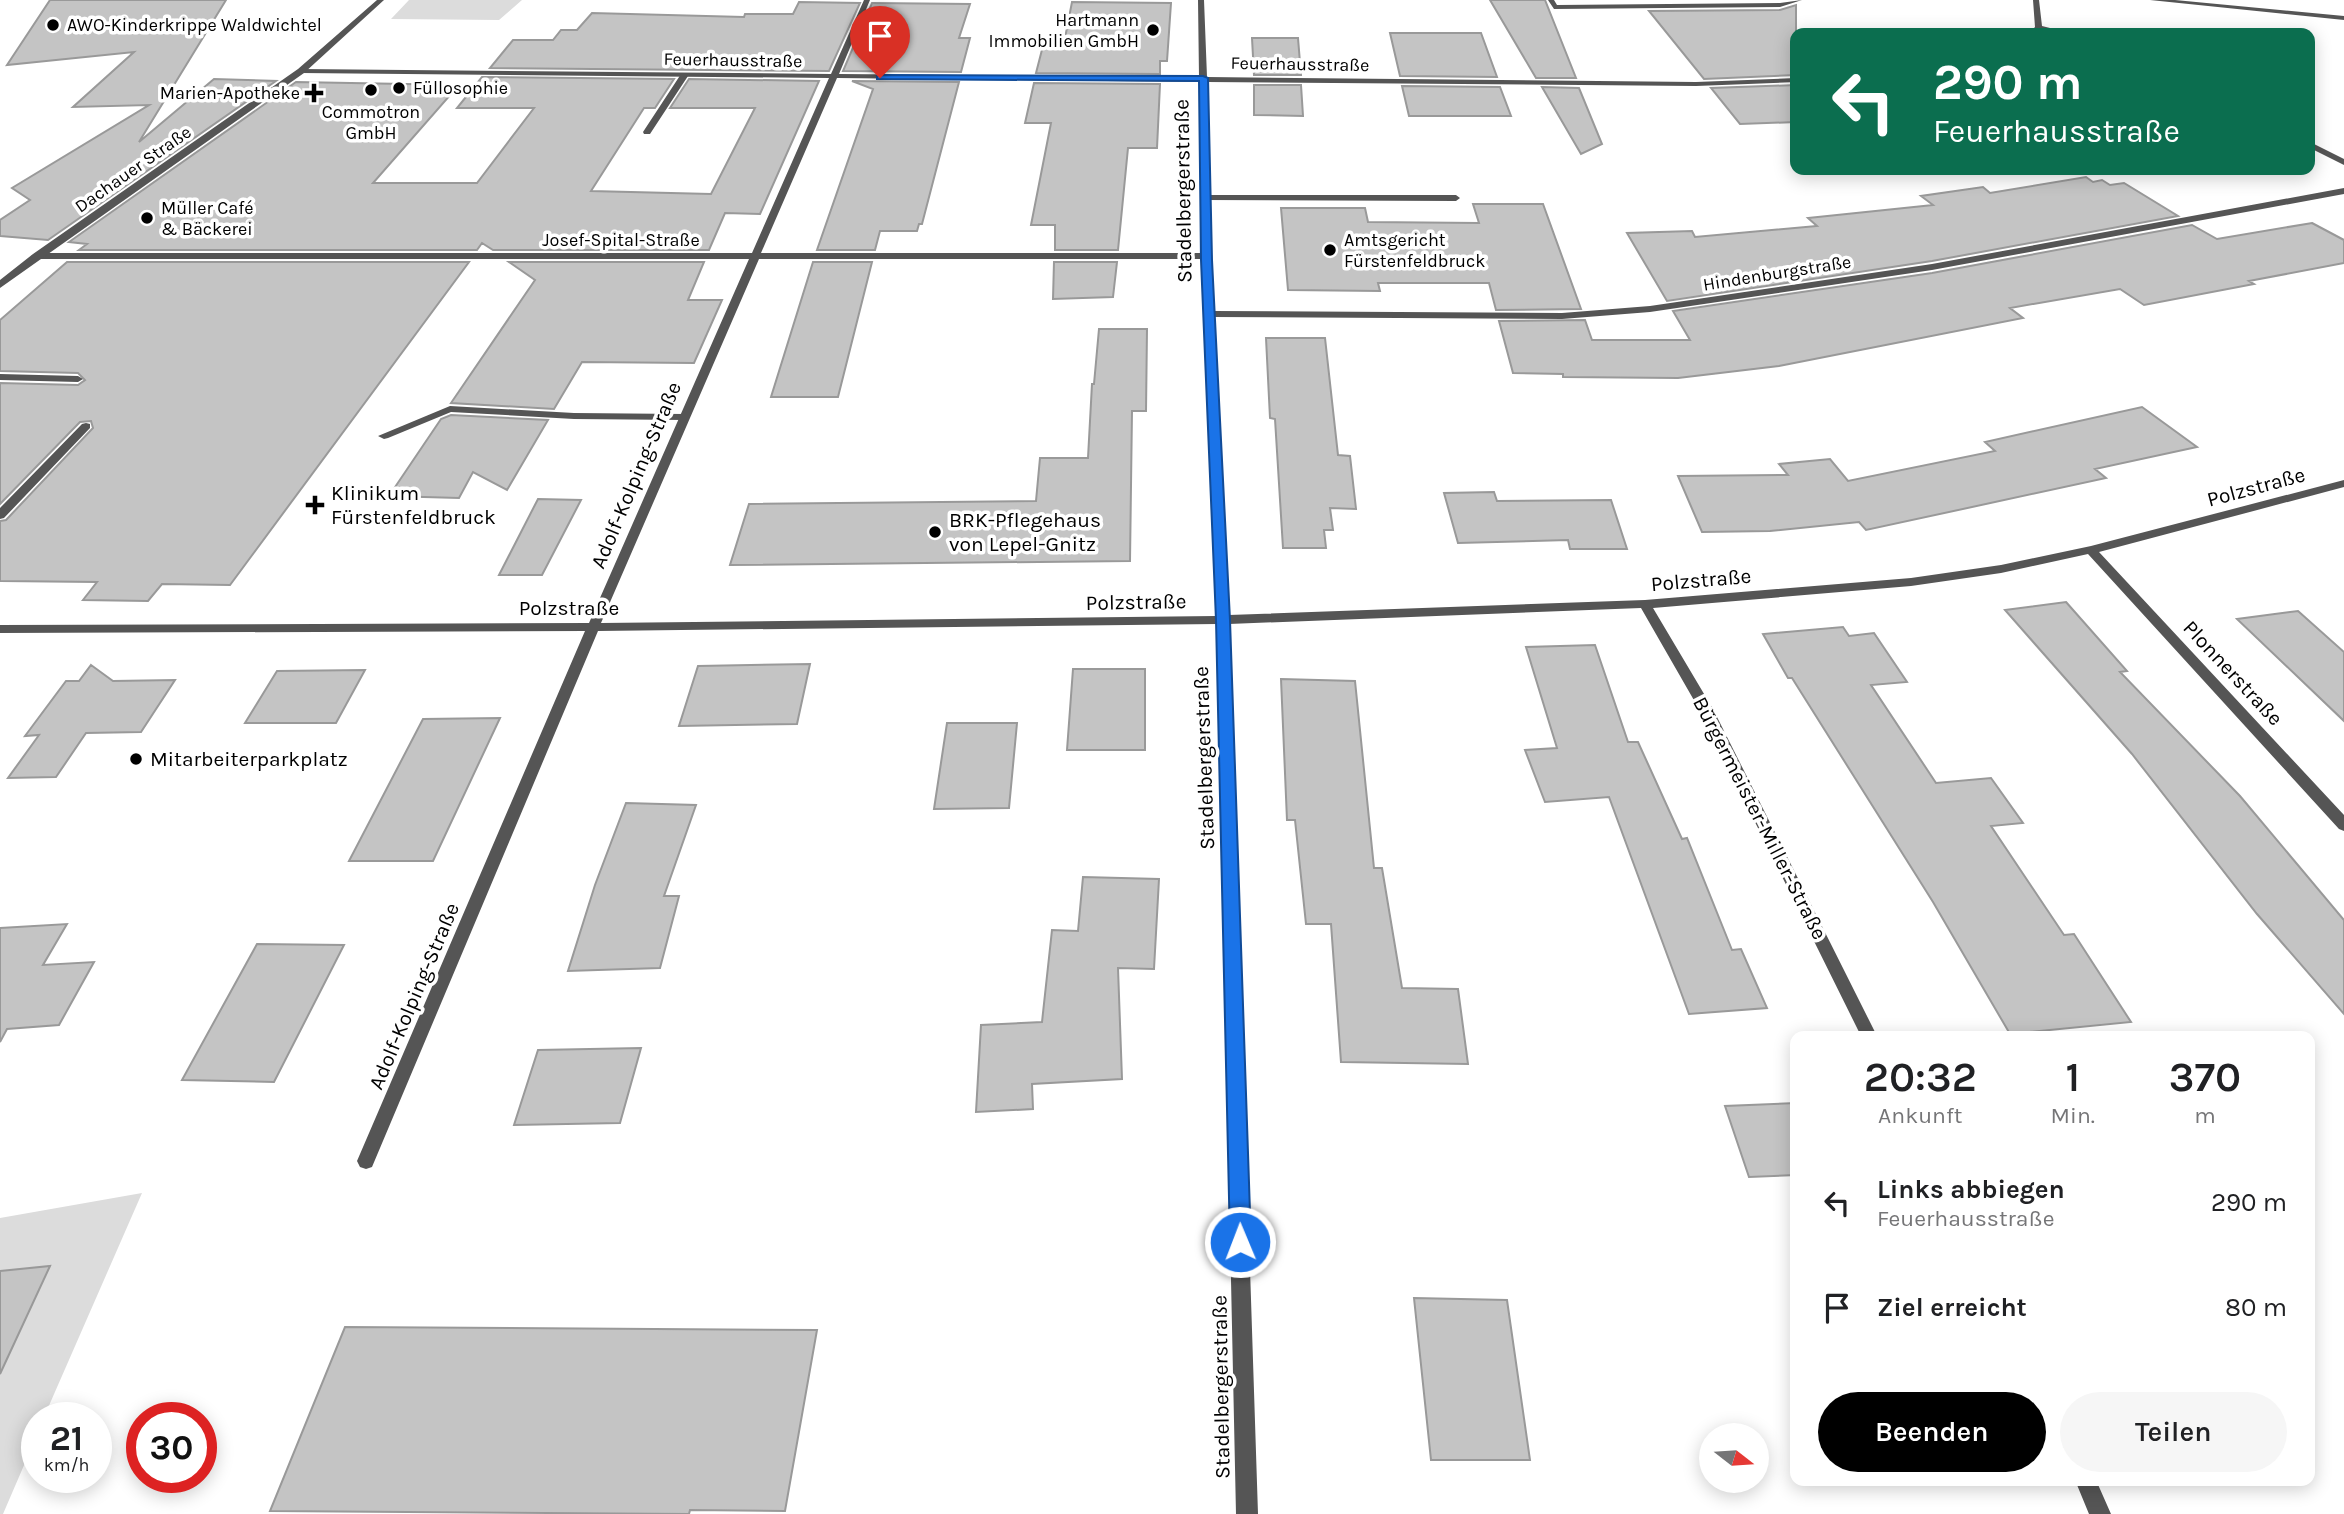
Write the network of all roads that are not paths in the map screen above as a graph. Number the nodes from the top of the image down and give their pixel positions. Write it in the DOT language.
graph roads {
  1 [pos="381,0"];
  2 [pos="867,0"];
  3 [pos="1201,0"];
  4 [pos="1551,0"];
  5 [pos="1797,0"];
  6 [pos="2036,0"];
  7 [pos="2153,0"];
  8 [pos="2344,18"];
  9 [pos="2036,28"];
  10 [pos="300,71"];
  11 [pos="684,76"];
  12 [pos="831,77"];
  13 [pos="1203,78"];
  14 [pos="1790,80"];
  15 [pos="647,132"];
  16 [pos="2315,148"];
  17 [pos="2344,162"];
  18 [pos="2344,191"];
  19 [pos="1205,197"];
  20 [pos="1456,198"];
  21 [pos="36,256"];
  22 [pos="753,256"];
  23 [pos="1206,256"];
  24 [pos="0,285"];
  25 [pos="1208,314"];
  26 [pos="0,377"];
  27 [pos="78,379"];
  28 [pos="684,417"];
  29 [pos="86,426"];
  30 [pos="384,436"];
  31 [pos="2344,483"];
  32 [pos="0,515"];
  33 [pos="2091,550"];
  34 [pos="1645,604"];
  35 [pos="1223,620"];
  36 [pos="593,627"];
  37 [pos="0,629"];
  38 [pos="2344,825"];
  39 [pos="1867,1031"];
  40 [pos="366,1161"];
  41 [pos="2088,1486"];
  42 [pos="1247,1514"];
  43 [pos="2100,1514"];
  1 -- 10 [label="street, Dachauer Straße"];
  2 -- 12 [label="street, Adolf-Kolping-Straße"];
  3 -- 13 [label="street, Stadelbergerstraße"];
  4 -- 5 [label="street"];
  6 -- 9 [label="street"];
  7 -- 8 [label="street"];
  10 -- 11 [label="street, Feuerhausstraße"];
  10 -- 21 [label="street, Dachauer Straße"];
  11 -- 12 [label="street, Feuerhausstraße"];
  11 -- 15 [label="street"];
  12 -- 13 [label="street, Feuerhausstraße"];
  12 -- 22 [label="street, Adolf-Kolping-Straße"];
  13 -- 14 [label="street, Feuerhausstraße"];
  13 -- 19 [label="street, Stadelbergerstraße"];
  16 -- 17 [label="street"];
  18 -- 25 [label="street, Hindenburgstraße"];
  19 -- 20 [label="street"];
  19 -- 23 [label="street, Stadelbergerstraße"];
  21 -- 22 [label="street, Josef-Spital-Straße"];
  21 -- 24 [label="street, Dachauer Straße"];
  22 -- 23 [label="street, Josef-Spital-Straße"];
  22 -- 28 [label="street, Adolf-Kolping-Straße"];
  23 -- 25 [label="street, Stadelbergerstraße"];
  25 -- 35 [label="street, Stadelbergerstraße"];
  26 -- 27 [label="street"];
  28 -- 30 [label="street"];
  28 -- 36 [label="street, Adolf-Kolping-Straße"];
  29 -- 32 [label="street"];
  31 -- 33 [label="street, Polzstraße"];
  33 -- 34 [label="street, Polzstraße"];
  33 -- 38 [label="street, Plonnerstraße"];
  34 -- 35 [label="street, Polzstraße"];
  34 -- 39 [label="street, Bürgermeister-Miller-Straße"];
  35 -- 36 [label="street, Polzstraße"];
  35 -- 42 [label="street, Stadelbergerstraße"];
  36 -- 37 [label="street, Polzstraße"];
  36 -- 40 [label="street, Adolf-Kolping-Straße"];
  41 -- 43 [label="street"];
}
